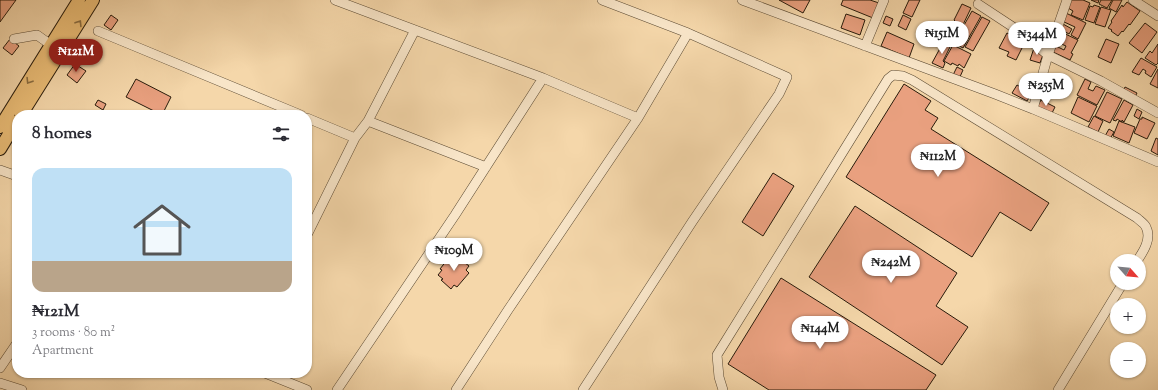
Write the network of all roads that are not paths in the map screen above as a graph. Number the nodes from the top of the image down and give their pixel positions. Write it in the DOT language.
graph roads {
  1 [pos="79,0"];
  2 [pos="93,0"];
  3 [pos="335,0"];
  4 [pos="602,0"];
  5 [pos="742,0"];
  6 [pos="884,0"];
  7 [pos="1067,0"];
  8 [pos="1133,0"];
  9 [pos="978,4"];
  10 [pos="1158,16"];
  11 [pos="416,30"];
  12 [pos="98,31"];
  13 [pos="688,33"];
  14 [pos="14,39"];
  15 [pos="51,45"];
  16 [pos="865,46"];
  17 [pos="1048,55"];
  18 [pos="543,78"];
  19 [pos="1033,109"];
  20 [pos="24,110"];
  21 [pos="289,110"];
  22 [pos="1158,113"];
  23 [pos="638,118"];
  24 [pos="312,120"];
  25 [pos="368,121"];
  26 [pos="0,127"];
  27 [pos="12,130"];
  28 [pos="355,138"];
  29 [pos="0,148"];
  30 [pos="1158,162"];
  31 [pos="486,167"];
  32 [pos="0,170"];
  33 [pos="12,174"];
  34 [pos="312,225"];
  35 [pos="1141,254"];
  36 [pos="1119,290"];
  37 [pos="12,350"];
  38 [pos="0,368"];
  39 [pos="277,378"];
  40 [pos="0,383"];
  41 [pos="22,390"];
  42 [pos="307,390"];
  43 [pos="337,390"];
  44 [pos="456,390"];
  45 [pos="583,390"];
  46 [pos="723,390"];
  47 [pos="1058,390"];
  1 -- 15 [label="main road"];
  20 -- 2 [label="main road, one-way"];
  3 -- 11 [label="street"];
  4 -- 13 [label="street"];
  5 -- 16 [label="street"];
  6 -- 16 [label="street"];
  7 -- 17 [label="street"];
  8 -- 10 [label="street"];
  9 -- 17 [label="street"];
  11 -- 18 [label="street"];
  11 -- 25 [label="street"];
  12 -- 21 [label="street"];
  13 -- 23 [label="street"];
  13 -- 45 [label="street"];
  14 -- 15 [label="street"];
  15 -- 26 [label="main road, one-way"];
  16 -- 19 [label="street"];
  17 -- 19 [label="street"];
  17 -- 22 [label="street"];
  18 -- 23 [label="street"];
  18 -- 31 [label="street"];
  19 -- 30 [label="street"];
  23 -- 44 [label="street"];
  24 -- 28 [label="street"];
  25 -- 28 [label="street"];
  25 -- 31 [label="street"];
  27 -- 29 [label="main road"];
  28 -- 34 [label="street"];
  31 -- 43 [label="street"];
  32 -- 33 [label="street"];
  35 -- 46 [label="street"];
  36 -- 47 [label="street"];
  37 -- 38 [label="street"];
  39 -- 42 [label="street"];
  40 -- 41 [label="street"];
}
